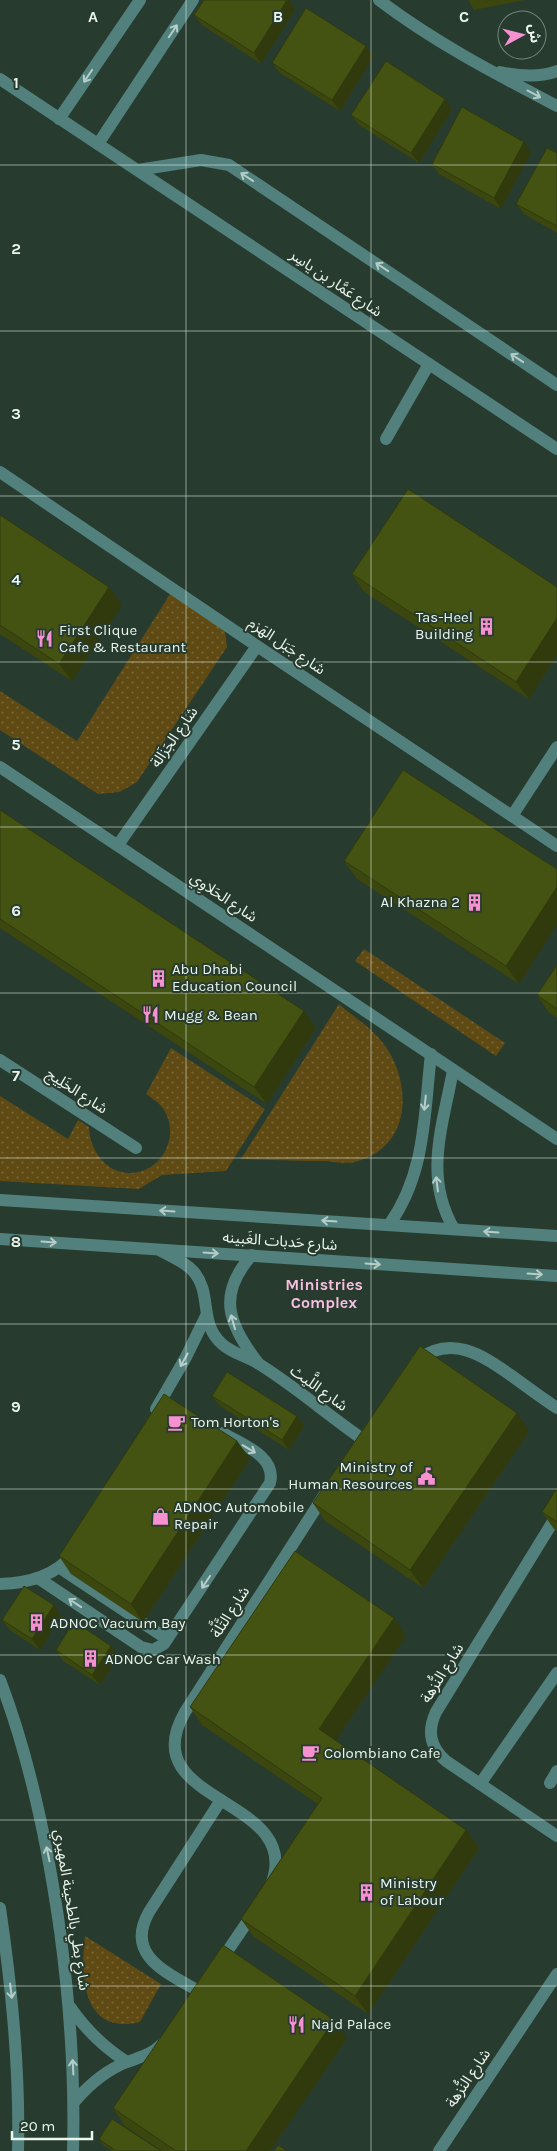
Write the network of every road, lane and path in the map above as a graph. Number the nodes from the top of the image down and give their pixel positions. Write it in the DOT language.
graph roads {
  1 [pos="140,0"];
  2 [pos="194,0"];
  3 [pos="379,0"];
  4 [pos="485,68"];
  5 [pos="557,71"];
  6 [pos="0,79"];
  7 [pos="557,106"];
  8 [pos="59,119"];
  9 [pos="98,144"];
  10 [pos="138,170"];
  11 [pos="428,364"];
  12 [pos="557,386"];
  13 [pos="386,439"];
  14 [pos="557,449"];
  15 [pos="0,472"];
  16 [pos="257,646"];
  17 [pos="557,747"];
  18 [pos="0,767"];
  19 [pos="512,816"];
  20 [pos="118,845"];
  21 [pos="557,846"];
  22 [pos="431,1054"];
  23 [pos="0,1060"];
  24 [pos="453,1070"];
  25 [pos="557,1138"];
  26 [pos="136,1148"];
  27 [pos="0,1200"];
  28 [pos="389,1225"];
  29 [pos="454,1229"];
  30 [pos="557,1236"];
  31 [pos="0,1239"];
  32 [pos="157,1249"];
  33 [pos="252,1255"];
  34 [pos="557,1276"];
  35 [pos="206,1316"];
  36 [pos="258,1363"];
  37 [pos="405,1371"];
  38 [pos="557,1408"];
  39 [pos="149,1421"];
  40 [pos="212,1426"];
  41 [pos="361,1439"];
  42 [pos="330,1487"];
  43 [pos="557,1515"];
  44 [pos="552,1535"];
  45 [pos="80,1545"];
  46 [pos="60,1568"];
  47 [pos="38,1578"];
  48 [pos="0,1584"];
  49 [pos="167,1639"];
  50 [pos="557,1673"];
  51 [pos="0,1680"];
  52 [pos="557,1772"];
  53 [pos="550,1783"];
  54 [pos="480,1784"];
  55 [pos="221,1800"];
  56 [pos="557,1836"];
  57 [pos="0,1908"];
  58 [pos="2,1943"];
  59 [pos="557,1974"];
  60 [pos="70,2006"];
  61 [pos="172,2034"];
  62 [pos="127,2062"];
  63 [pos="75,2101"];
  64 [pos="18,2151"];
  65 [pos="73,2151"];
  66 [pos="439,2151"];
  1 -- 8 [label="street, one-way"];
  9 -- 2 [label="street, one-way"];
  3 -- 4 [label="street"];
  4 -- 5 [label="street"];
  4 -- 7 [label="street, one-way"];
  6 -- 8 [label="street, شارع عَمَّار بن ياسِر"];
  8 -- 9 [label="street, شارع عَمَّار بن ياسِر"];
  9 -- 10 [label="street, شارع عَمَّار بن ياسِر"];
  10 -- 11 [label="street, شارع عَمَّار بن ياسِر"];
  12 -- 10 [label="street, one-way"];
  11 -- 13 [label="street"];
  11 -- 14 [label="street, شارع عَمَّار بن ياسِر"];
  15 -- 16 [label="street, شارع جَبَل الهَزم"];
  16 -- 19 [label="street, شارع جَبَل الهَزم"];
  16 -- 20 [label="street, شارع الجَزَالة"];
  17 -- 19 [label="street"];
  18 -- 20 [label="street, شارع الحَلاوِي"];
  19 -- 21 [label="street, شارع جَبَل الهَزم"];
  20 -- 22 [label="street, شارع الحَلاوِي"];
  22 -- 24 [label="street, شارع الحَلاوِي"];
  22 -- 28 [label="street, one-way"];
  23 -- 26 [label="street, شارع الخَلِيج"];
  24 -- 25 [label="street, شارع الحَلاوِي"];
  29 -- 24 [label="street, one-way"];
  28 -- 27 [label="street, شارع حَدبات الغَبينه, one-way"];
  28 -- 29 [label="street, شارع حَدبات الغَبينه"];
  30 -- 29 [label="street, شارع حَدبات الغَبينه, one-way"];
  31 -- 32 [label="street, شارع حَدبات الغَبينه, one-way"];
  32 -- 33 [label="street, شارع حَدبات الغَبينه, one-way"];
  32 -- 35 [label="street, شارع اللَّيث"];
  33 -- 34 [label="street, شارع حَدبات الغَبينه, one-way"];
  36 -- 33 [label="street, شارع اللَّيث, one-way"];
  35 -- 36 [label="street, شارع اللَّيث"];
  35 -- 39 [label="street, one-way"];
  36 -- 41 [label="street, شارع اللَّيث"];
  37 -- 38 [label="street"];
  40 -- 49 [label="street, one-way"];
  42 -- 55 [label="street, شارع التَّلَّة"];
  43 -- 44 [label="street, شارع النُّزهة"];
  44 -- 54 [label="street, شارع النُّزهة"];
  45 -- 46 [label="street"];
  46 -- 47 [label="street"];
  46 -- 49 [label="street"];
  47 -- 48 [label="street"];
  49 -- 47 [label="street, one-way"];
  50 -- 54 [label="street"];
  60 -- 51 [label="street, شارع بطي بالطحينة المهيري, one-way"];
  52 -- 53 [label="street"];
  54 -- 56 [label="street, شارع النُّزهة"];
  55 -- 55 [label="street, شارع التَّلَّة"];
  57 -- 58 [label="street"];
  58 -- 64 [label="street, one-way"];
  59 -- 66 [label="street, شارع النُّزهة"];
  60 -- 62 [label="street"];
  63 -- 60 [label="street, شارع بطي بالطحينة المهيري, one-way"];
  61 -- 62 [label="street"];
  62 -- 63 [label="street"];
  63 -- 65 [label="street, شارع بطي بالطحينة المهيري"];
}
